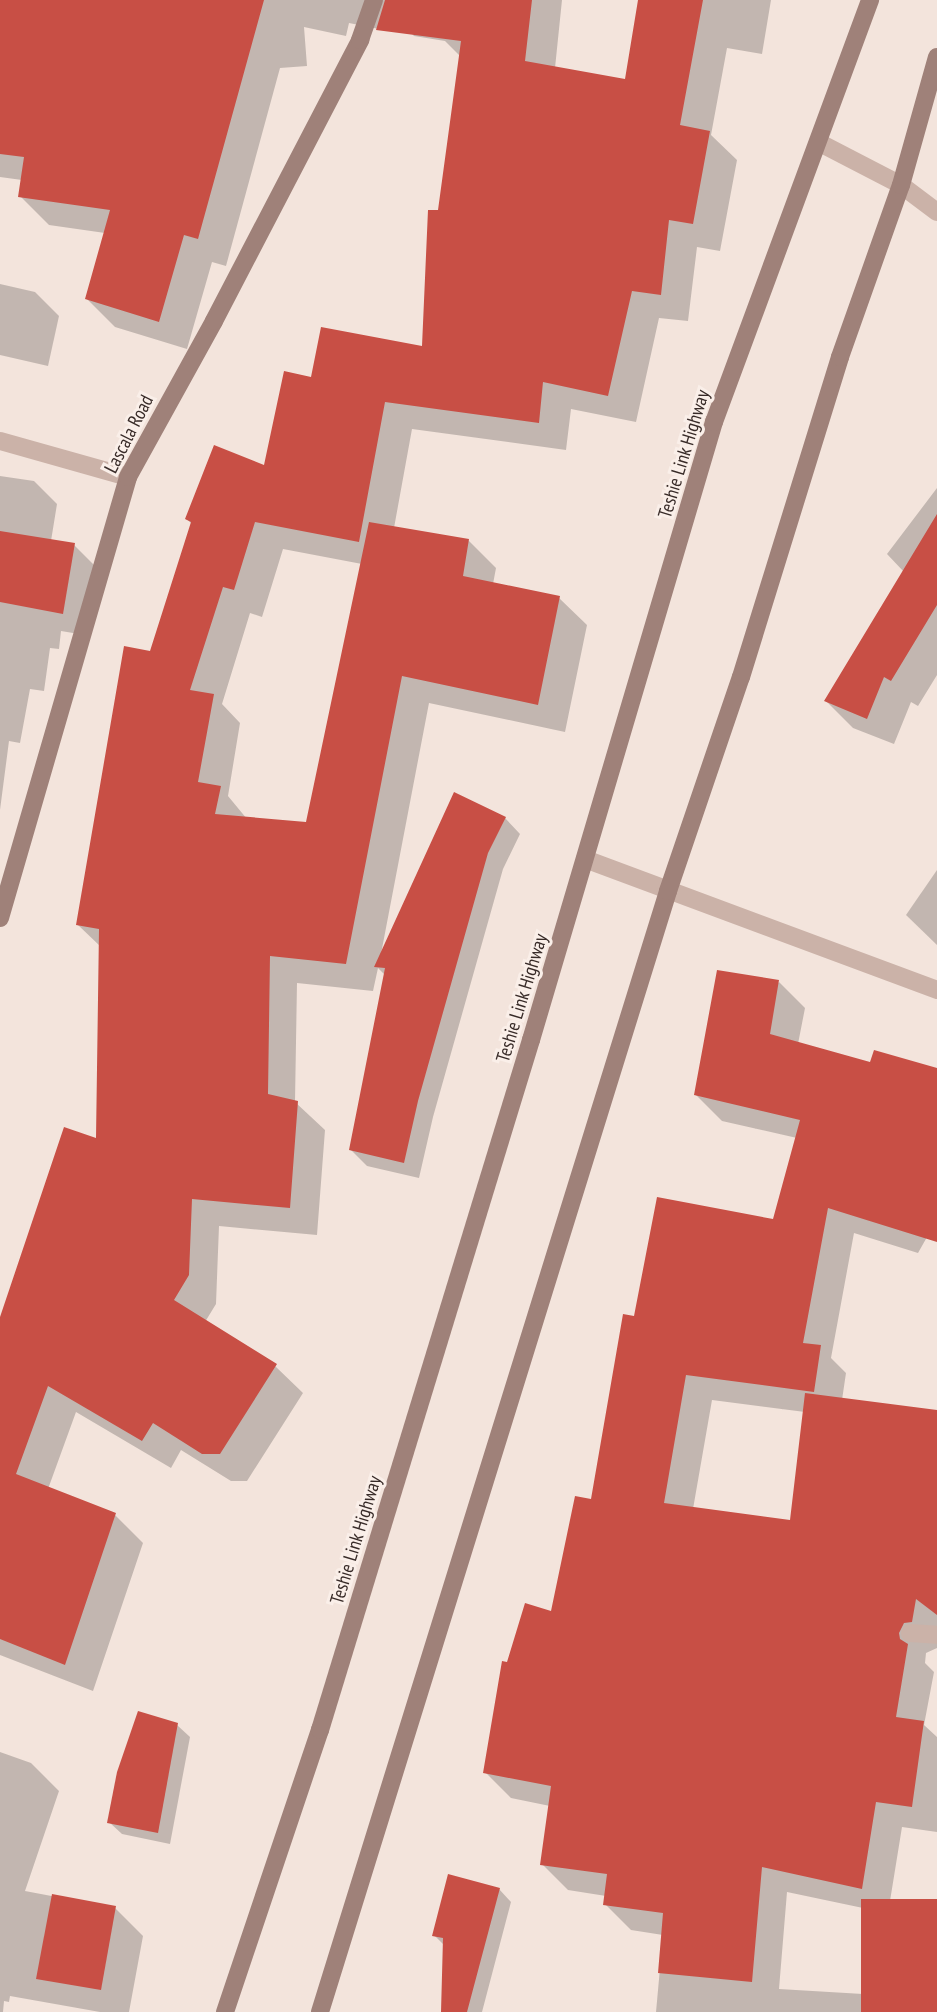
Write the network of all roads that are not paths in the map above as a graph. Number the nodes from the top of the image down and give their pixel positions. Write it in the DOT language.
graph roads {
  1 [pos="374,0"];
  2 [pos="870,0"];
  3 [pos="937,57"];
  4 [pos="818,142"];
  5 [pos="901,185"];
  6 [pos="937,212"];
  7 [pos="0,441"];
  8 [pos="128,477"];
  9 [pos="585,859"];
  10 [pos="668,891"];
  11 [pos="0,918"];
  12 [pos="937,990"];
  13 [pos="911,1633"];
  14 [pos="937,1635"];
  15 [pos="225,2012"];
  16 [pos="320,2012"];
  1 -- 8 [label="main road, Lascala Road"];
  2 -- 4 [label="main road, Teshie Link Highway"];
  3 -- 5 [label="main road"];
  4 -- 5 [label="street"];
  4 -- 9 [label="main road, Teshie Link Highway"];
  5 -- 6 [label="street"];
  5 -- 10 [label="main road"];
  7 -- 8 [label="street"];
  8 -- 11 [label="main road, Lascala Road"];
  9 -- 10 [label="street"];
  9 -- 15 [label="main road, Teshie Link Highway"];
  10 -- 12 [label="street"];
  10 -- 16 [label="main road"];
  13 -- 14 [label="street"];
}
